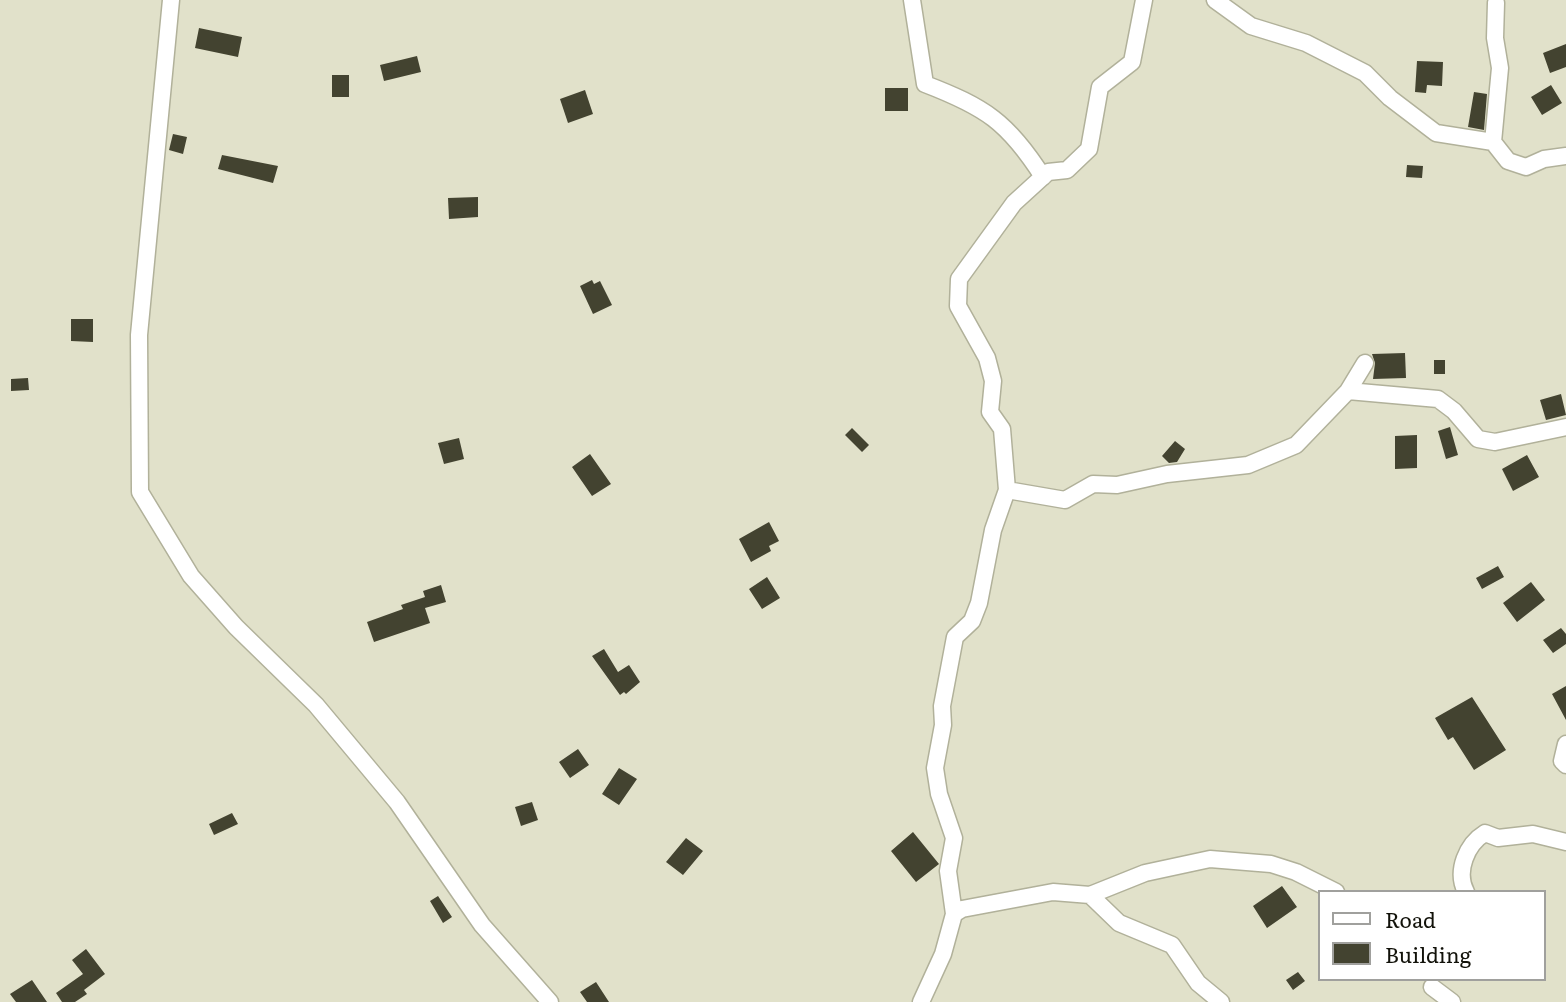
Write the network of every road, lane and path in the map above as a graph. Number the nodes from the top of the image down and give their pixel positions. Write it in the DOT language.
graph roads {
  1 [pos="171,0"];
  2 [pos="912,0"];
  3 [pos="1144,0"];
  4 [pos="1215,0"];
  5 [pos="1496,3"];
  6 [pos="1493,142"];
  7 [pos="1566,156"];
  8 [pos="1043,177"];
  9 [pos="1365,363"];
  10 [pos="1348,391"];
  11 [pos="1566,427"];
  12 [pos="1007,490"];
  13 [pos="1566,744"];
  14 [pos="1566,765"];
  15 [pos="1566,842"];
  16 [pos="1332,890"];
  17 [pos="1466,890"];
  18 [pos="1090,895"];
  19 [pos="954,914"];
  20 [pos="1431,990"];
  21 [pos="550,1002"];
  22 [pos="921,1002"];
  23 [pos="1222,1002"];
  24 [pos="1452,1002"];
  1 -- 21 [label="street"];
  2 -- 8 [label="street"];
  3 -- 8 [label="street"];
  4 -- 6 [label="street"];
  5 -- 6 [label="street"];
  6 -- 7 [label="street"];
  8 -- 12 [label="street"];
  9 -- 10 [label="street"];
  10 -- 11 [label="street"];
  10 -- 12 [label="street"];
  12 -- 19 [label="street"];
  13 -- 14 [label="street"];
  15 -- 17 [label="street"];
  16 -- 18 [label="street"];
  18 -- 19 [label="street"];
  18 -- 23 [label="street"];
  19 -- 22 [label="street"];
  20 -- 24 [label="street"];
}
